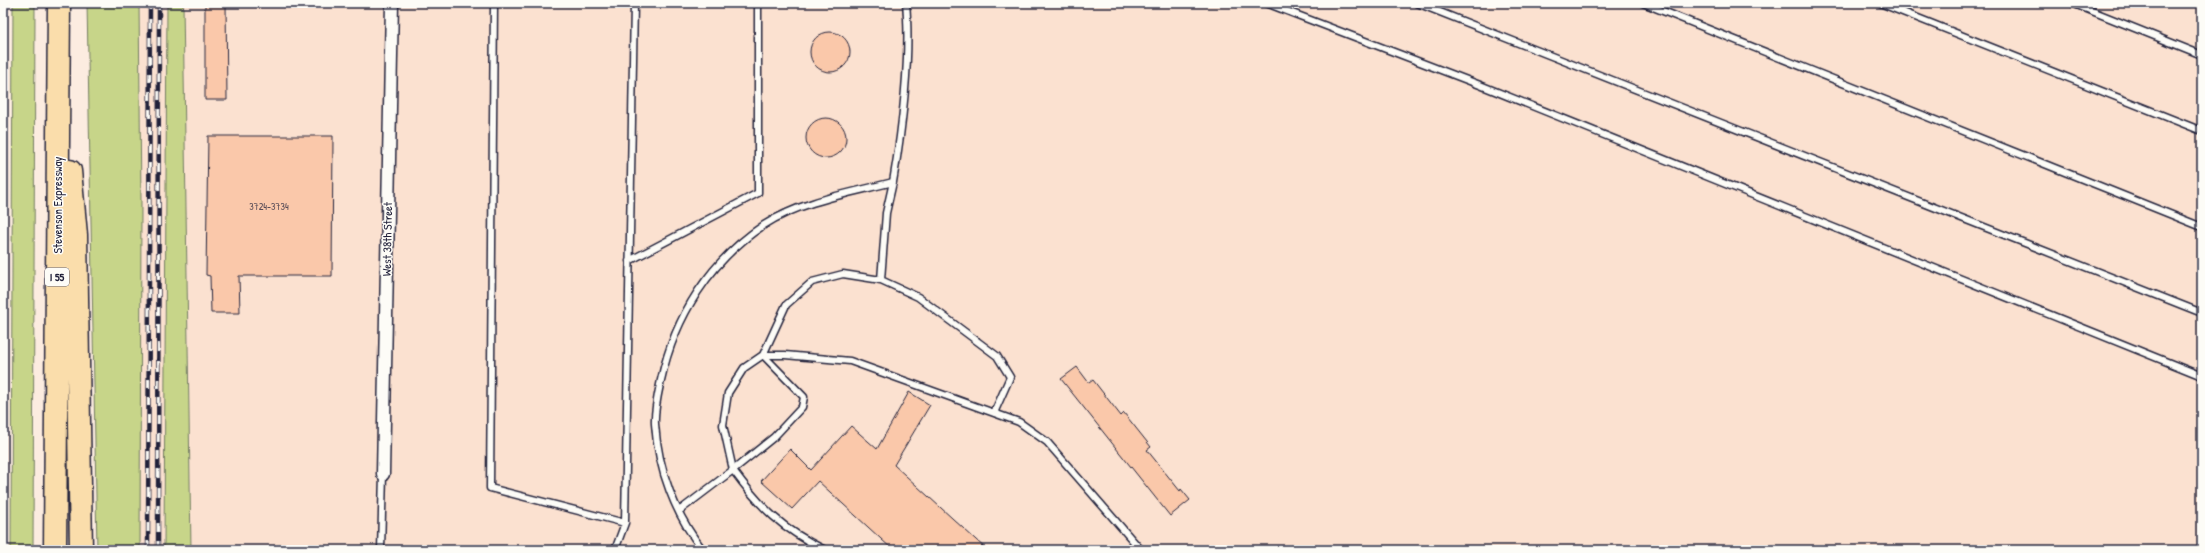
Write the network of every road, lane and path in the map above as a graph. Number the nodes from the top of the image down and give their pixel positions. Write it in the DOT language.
graph roads {
  1 [pos="58,3"];
  2 [pos="392,3"];
  3 [pos="494,3"];
  4 [pos="634,3"];
  5 [pos="758,3"];
  6 [pos="906,3"];
  7 [pos="1266,3"];
  8 [pos="1417,3"];
  9 [pos="1643,3"];
  10 [pos="1880,3"];
  11 [pos="2072,3"];
  12 [pos="58,26"];
  13 [pos="2202,55"];
  14 [pos="2202,132"];
  15 [pos="893,182"];
  16 [pos="2202,227"];
  17 [pos="628,261"];
  18 [pos="881,280"];
  19 [pos="2202,312"];
  20 [pos="763,355"];
  21 [pos="2202,376"];
  22 [pos="994,413"];
  23 [pos="733,470"];
  24 [pos="383,474"];
  25 [pos="679,511"];
  26 [pos="625,523"];
  27 [pos="55,550"];
  28 [pos="81,550"];
  29 [pos="381,550"];
  30 [pos="615,550"];
  31 [pos="703,550"];
  32 [pos="825,550"];
  33 [pos="1141,550"];
  1 -- 12 [label="highway, Stevenson Expressway / I 55"];
  2 -- 24 [label="street, West 38th Street"];
  3 -- 26 [label="lane"];
  4 -- 17 [label="lane"];
  5 -- 17 [label="lane"];
  6 -- 15 [label="lane"];
  7 -- 21 [label="lane"];
  8 -- 19 [label="lane"];
  9 -- 16 [label="lane"];
  10 -- 14 [label="lane"];
  11 -- 13 [label="lane"];
  12 -- 27 [label="highway, Stevenson Expressway / I 55"];
  12 -- 28 [label="highway"];
  15 -- 18 [label="lane"];
  15 -- 25 [label="lane"];
  17 -- 26 [label="lane"];
  18 -- 20 [label="lane"];
  18 -- 22 [label="lane"];
  20 -- 22 [label="lane"];
  20 -- 23 [label="lane"];
  20 -- 23 [label="lane"];
  22 -- 33 [label="lane"];
  23 -- 25 [label="lane"];
  23 -- 32 [label="lane"];
  24 -- 29 [label="lane"];
  25 -- 31 [label="lane"];
  26 -- 30 [label="lane"];
}
